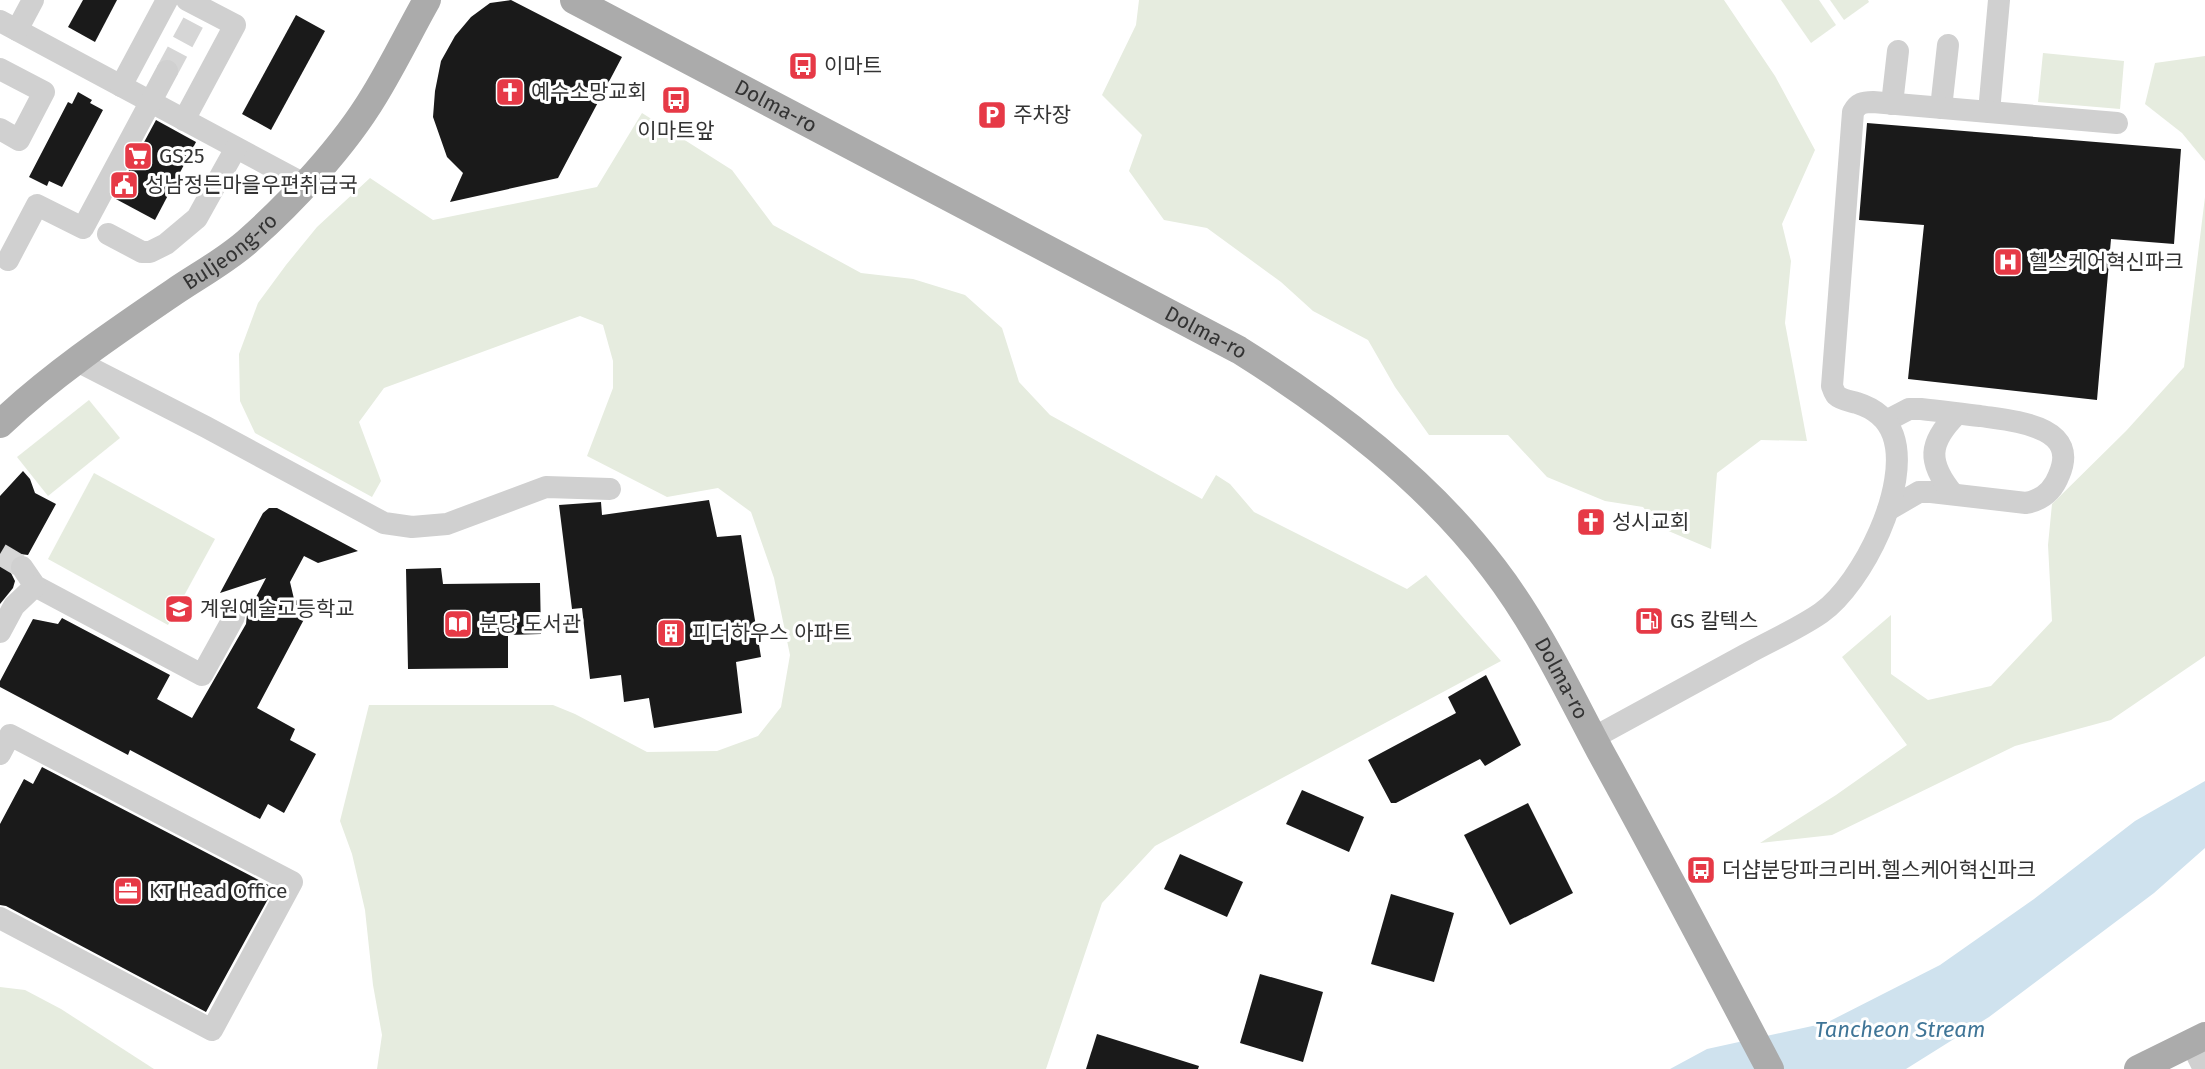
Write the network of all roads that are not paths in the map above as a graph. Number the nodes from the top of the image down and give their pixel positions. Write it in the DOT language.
graph roads {
  1 [pos="33,0"];
  2 [pos="167,0"];
  3 [pos="187,0"];
  4 [pos="427,0"];
  5 [pos="574,0"];
  6 [pos="1999,0"];
  7 [pos="9,25"];
  8 [pos="1948,45"];
  9 [pos="1898,51"];
  10 [pos="0,69"];
  11 [pos="167,71"];
  12 [pos="121,86"];
  13 [pos="151,102"];
  14 [pos="1892,104"];
  15 [pos="1941,108"];
  16 [pos="1989,112"];
  17 [pos="184,120"];
  18 [pos="2116,123"];
  19 [pos="0,129"];
  20 [pos="236,148"];
  21 [pos="304,184"];
  22 [pos="108,234"];
  23 [pos="8,260"];
  24 [pos="77,361"];
  25 [pos="1958,414"];
  26 [pos="1886,421"];
  27 [pos="0,424"];
  28 [pos="610,489"];
  29 [pos="1953,494"];
  30 [pos="1888,510"];
  31 [pos="22,567"];
  32 [pos="35,586"];
  33 [pos="234,617"];
  34 [pos="0,632"];
  35 [pos="1593,738"];
  36 [pos="0,754"];
  37 [pos="0,918"];
  38 [pos="2198,1040"];
  39 [pos="1770,1069"];
  40 [pos="2138,1069"];
  41 [pos="2204,1069"];
  1 -- 7 [label="street"];
  2 -- 12 [label="street"];
  3 -- 17 [label="street"];
  4 -- 21 [label="main road, Buljeong-ro"];
  5 -- 35 [label="main road, Dolma-ro"];
  6 -- 16 [label="street"];
  7 -- 12 [label="street"];
  8 -- 15 [label="street"];
  9 -- 14 [label="street"];
  10 -- 19 [label="street"];
  11 -- 13 [label="street"];
  12 -- 13 [label="street"];
  13 -- 17 [label="street"];
  13 -- 23 [label="street"];
  14 -- 15 [label="street"];
  14 -- 26 [label="street"];
  15 -- 16 [label="street"];
  16 -- 18 [label="street"];
  17 -- 20 [label="street"];
  20 -- 21 [label="street"];
  20 -- 22 [label="street"];
  21 -- 24 [label="main road, Buljeong-ro"];
  24 -- 27 [label="main road, Buljeong-ro"];
  24 -- 28 [label="street"];
  25 -- 26 [label="street"];
  25 -- 29 [label="street"];
  25 -- 29 [label="street"];
  26 -- 30 [label="street"];
  29 -- 30 [label="street"];
  30 -- 35 [label="street"];
  31 -- 32 [label="street"];
  32 -- 33 [label="street"];
  32 -- 34 [label="street"];
  35 -- 39 [label="main road, Dolma-ro"];
  36 -- 37 [label="street"];
  38 -- 40 [label="main road"];
  38 -- 41 [label="street"];
}
